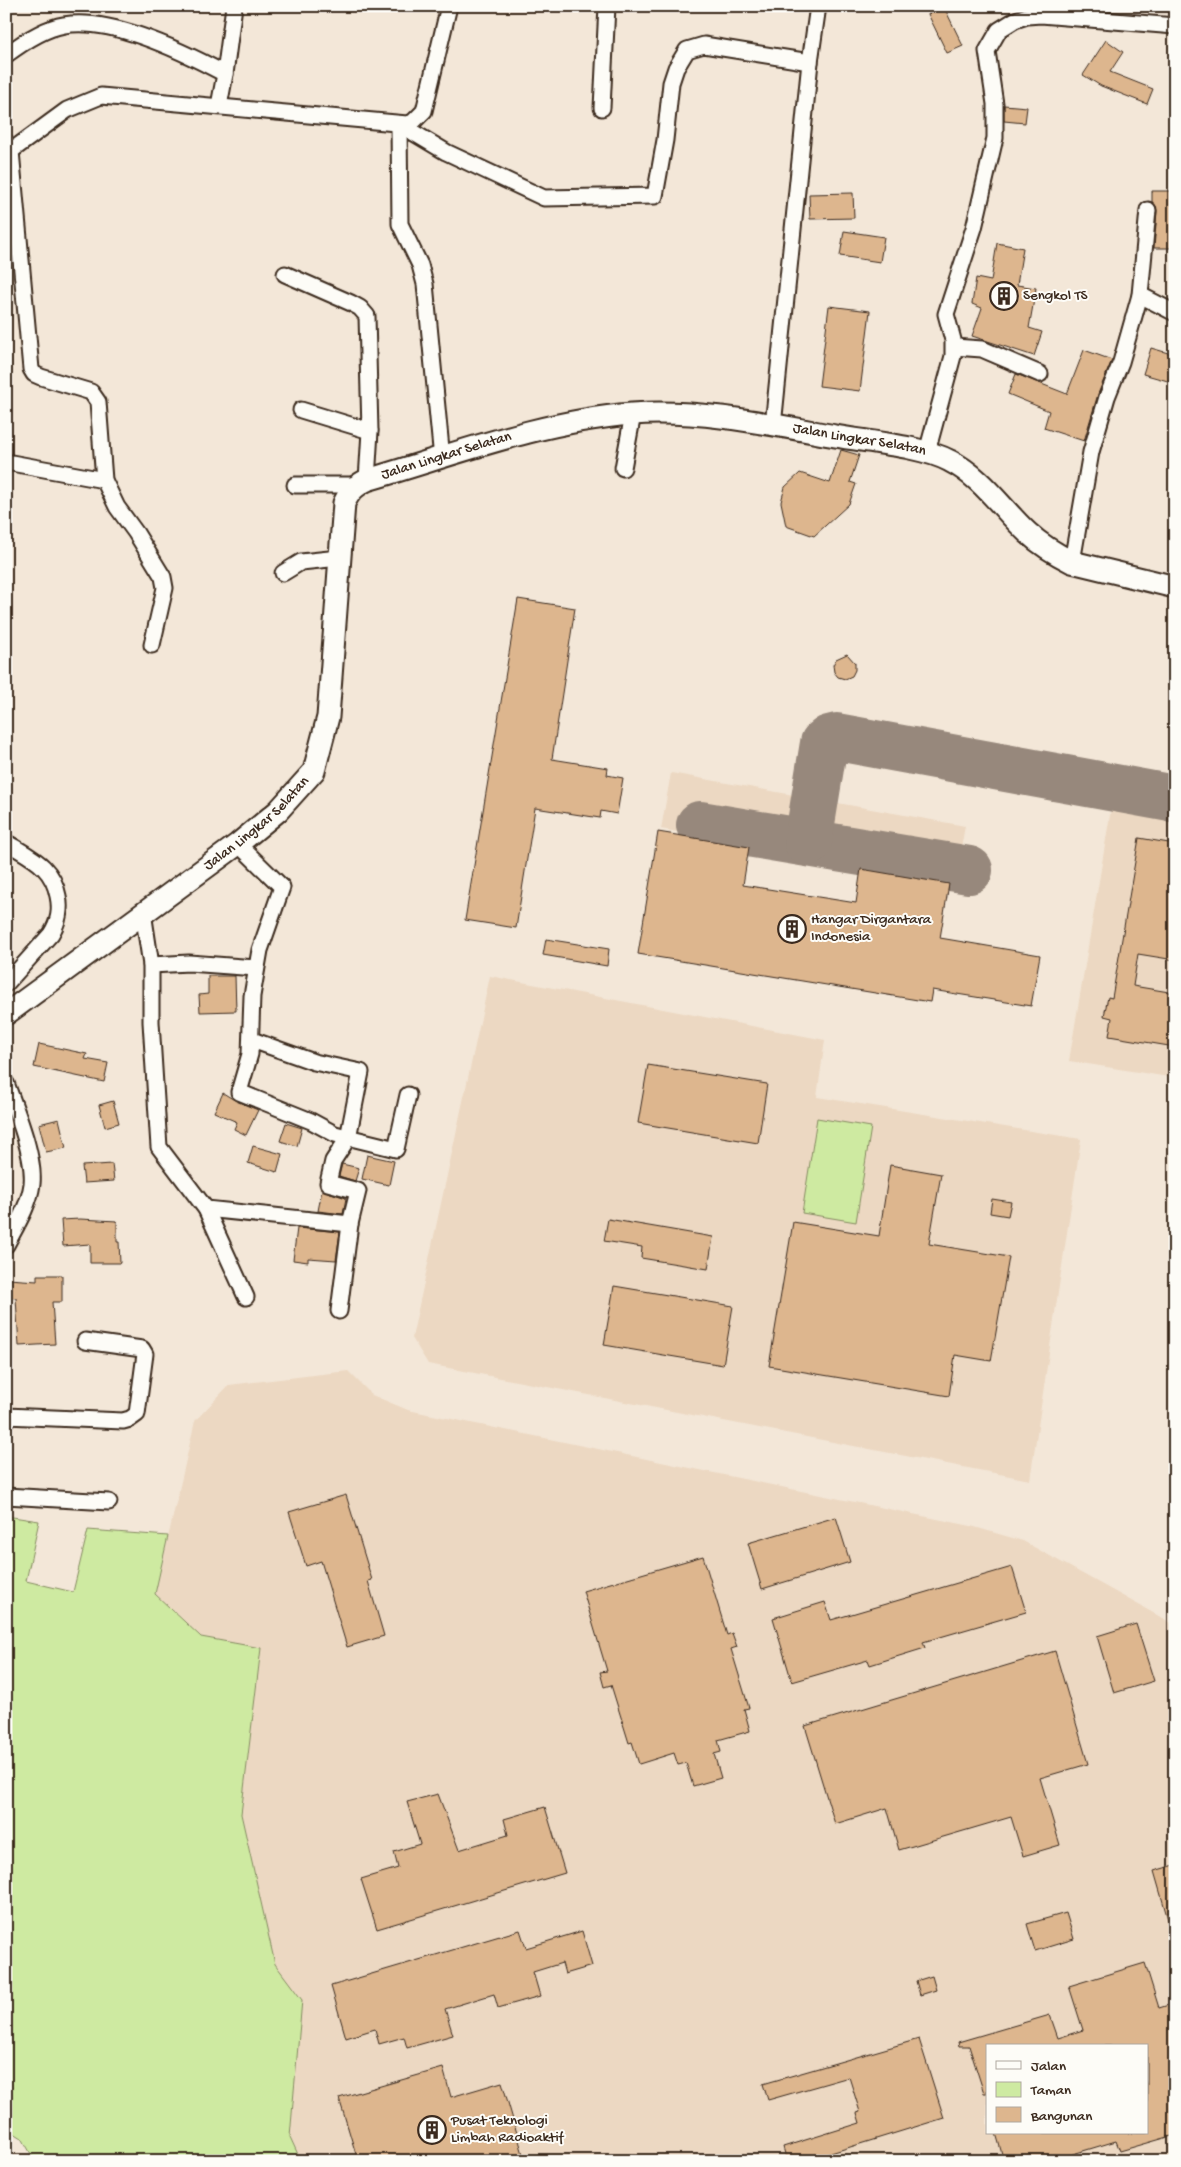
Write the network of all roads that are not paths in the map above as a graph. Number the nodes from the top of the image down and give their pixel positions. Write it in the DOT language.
graph roads {
  1 [pos="234,6"];
  2 [pos="449,6"];
  3 [pos="607,6"];
  4 [pos="818,6"];
  5 [pos="1092,13"];
  6 [pos="1175,26"];
  7 [pos="6,55"];
  8 [pos="810,62"];
  9 [pos="225,74"];
  10 [pos="219,106"];
  11 [pos="602,108"];
  12 [pos="399,124"];
  13 [pos="9,146"];
  14 [pos="1148,210"];
  15 [pos="285,274"];
  16 [pos="1140,295"];
  17 [pos="1175,313"];
  18 [pos="954,347"];
  19 [pos="1040,374"];
  20 [pos="301,410"];
  21 [pos="633,414"];
  22 [pos="774,426"];
  23 [pos="370,431"];
  24 [pos="927,452"];
  25 [pos="442,459"];
  26 [pos="6,462"];
  27 [pos="624,468"];
  28 [pos="104,480"];
  29 [pos="361,483"];
  30 [pos="295,485"];
  31 [pos="339,558"];
  32 [pos="1072,562"];
  33 [pos="283,573"];
  34 [pos="1175,587"];
  35 [pos="152,645"];
  36 [pos="6,842"];
  37 [pos="238,844"];
  38 [pos="143,912"];
  39 [pos="151,965"];
  40 [pos="256,968"];
  41 [pos="6,984"];
  42 [pos="6,1014"];
  43 [pos="252,1040"];
  44 [pos="6,1083"];
  45 [pos="408,1095"];
  46 [pos="348,1138"];
  47 [pos="206,1209"];
  48 [pos="350,1224"];
  49 [pos="6,1245"];
  50 [pos="246,1297"];
  51 [pos="339,1311"];
  52 [pos="85,1341"];
  53 [pos="6,1416"];
  54 [pos="6,1496"];
  55 [pos="109,1502"];
  1 -- 9 [label="street"];
  2 -- 12 [label="street"];
  3 -- 11 [label="street"];
  4 -- 8 [label="street"];
  5 -- 6 [label="street"];
  5 -- 18 [label="street"];
  7 -- 9 [label="street"];
  8 -- 12 [label="street"];
  8 -- 22 [label="street"];
  9 -- 10 [label="street"];
  10 -- 12 [label="street"];
  10 -- 13 [label="street"];
  12 -- 25 [label="street"];
  13 -- 28 [label="street"];
  14 -- 16 [label="street"];
  15 -- 23 [label="street"];
  16 -- 17 [label="street"];
  16 -- 32 [label="street"];
  18 -- 19 [label="street"];
  18 -- 24 [label="street"];
  20 -- 23 [label="street"];
  21 -- 22 [label="main road, Jalan Lingkar Selatan"];
  21 -- 25 [label="main road, Jalan Lingkar Selatan"];
  21 -- 27 [label="street"];
  22 -- 24 [label="main road, Jalan Lingkar Selatan"];
  23 -- 29 [label="street"];
  24 -- 32 [label="main road, Jalan Lingkar Selatan"];
  25 -- 29 [label="main road, Jalan Lingkar Selatan"];
  26 -- 28 [label="street"];
  28 -- 35 [label="street"];
  29 -- 30 [label="street"];
  29 -- 31 [label="main road, Jalan Lingkar Selatan"];
  31 -- 33 [label="street"];
  31 -- 37 [label="main road, Jalan Lingkar Selatan"];
  32 -- 34 [label="main road, Jalan Lingkar Selatan"];
  36 -- 41 [label="street"];
  37 -- 38 [label="main road, Jalan Lingkar Selatan"];
  37 -- 40 [label="street"];
  38 -- 39 [label="street"];
  38 -- 42 [label="main road, Jalan Lingkar Selatan"];
  39 -- 40 [label="street"];
  39 -- 47 [label="street"];
  40 -- 43 [label="street"];
  43 -- 46 [label="street"];
  43 -- 46 [label="street"];
  44 -- 49 [label="street"];
  45 -- 46 [label="street"];
  46 -- 48 [label="street"];
  47 -- 48 [label="street"];
  47 -- 50 [label="street"];
  48 -- 51 [label="street"];
  52 -- 53 [label="street"];
  54 -- 55 [label="street"];
}
